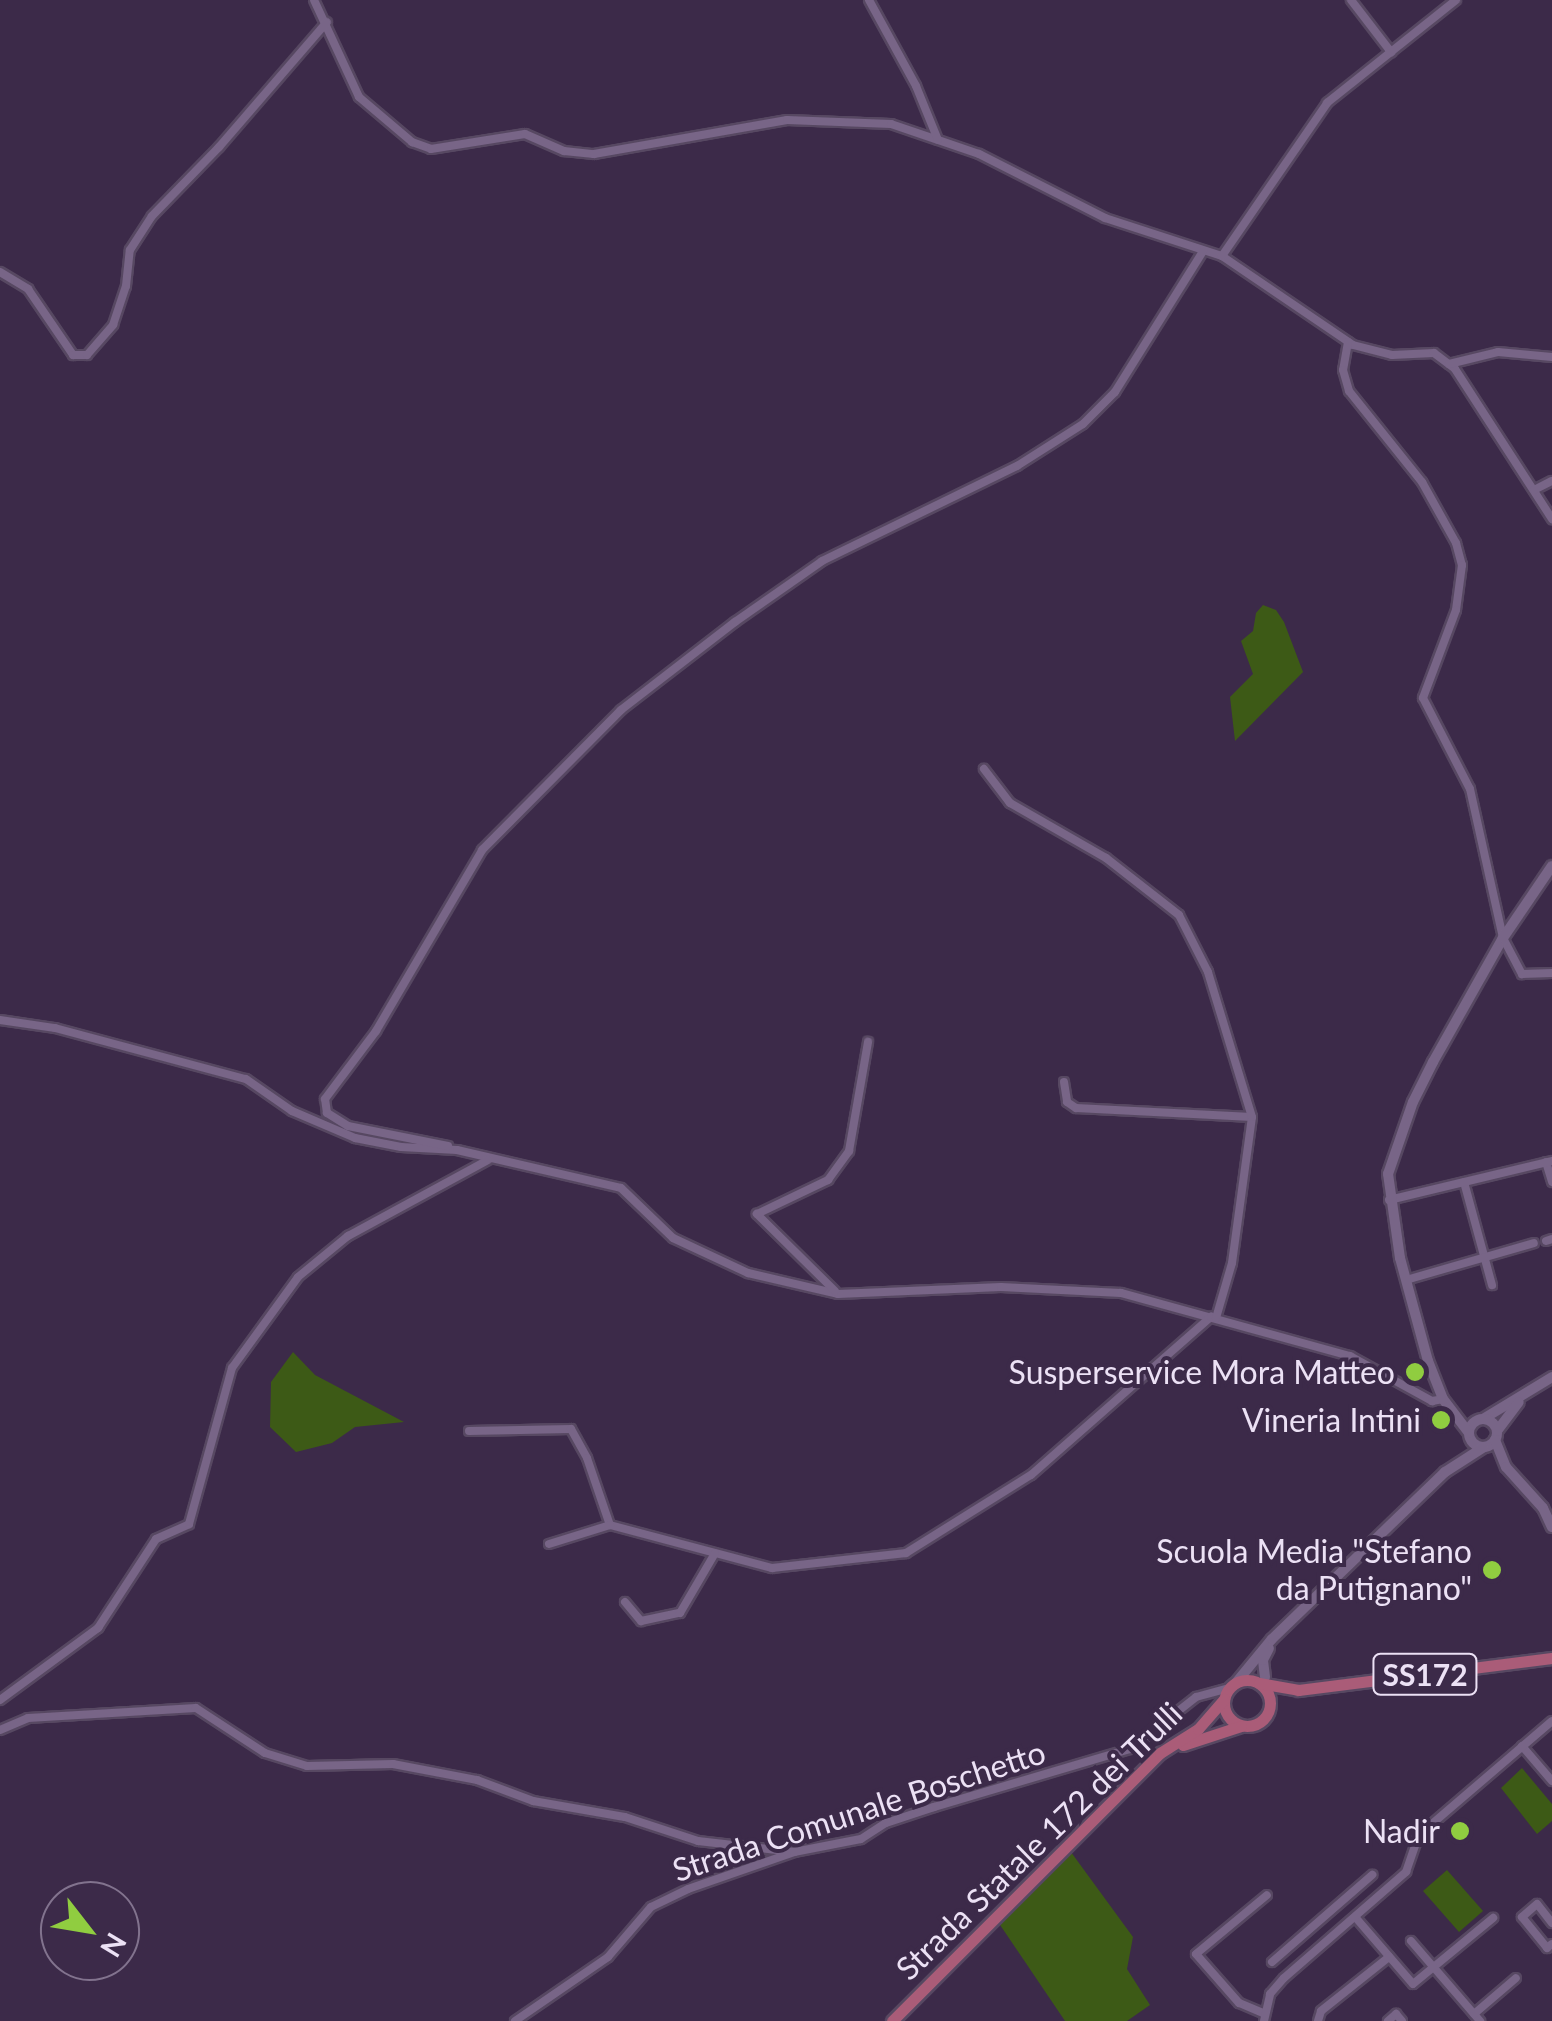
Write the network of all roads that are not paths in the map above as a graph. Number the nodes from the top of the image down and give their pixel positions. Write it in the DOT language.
graph roads {
  1 [pos="314,0"];
  2 [pos="868,0"];
  3 [pos="1351,0"];
  4 [pos="1456,0"];
  5 [pos="326,22"];
  6 [pos="1391,52"];
  7 [pos="938,140"];
  8 [pos="1203,251"];
  9 [pos="1222,256"];
  10 [pos="0,272"];
  11 [pos="1348,342"];
  12 [pos="1552,357"];
  13 [pos="1449,364"];
  14 [pos="1552,481"];
  15 [pos="1534,490"];
  16 [pos="1552,518"];
  17 [pos="984,769"];
  18 [pos="1552,866"];
  19 [pos="1503,938"];
  20 [pos="1552,973"];
  21 [pos="0,1020"];
  22 [pos="868,1042"];
  23 [pos="1064,1082"];
  24 [pos="1252,1117"];
  25 [pos="457,1150"];
  26 [pos="488,1160"];
  27 [pos="1549,1161"];
  28 [pos="1464,1182"];
  29 [pos="1552,1182"];
  30 [pos="1389,1200"];
  31 [pos="1534,1244"];
  32 [pos="1485,1258"];
  33 [pos="1406,1280"];
  34 [pos="1492,1285"];
  35 [pos="838,1294"];
  36 [pos="1211,1317"];
  37 [pos="1552,1377"];
  38 [pos="1526,1394"];
  39 [pos="1447,1404"];
  40 [pos="1480,1420"];
  41 [pos="469,1431"];
  42 [pos="1470,1435"];
  43 [pos="1492,1439"];
  44 [pos="1445,1472"];
  45 [pos="1547,1511"];
  46 [pos="610,1524"];
  47 [pos="1552,1527"];
  48 [pos="549,1544"];
  49 [pos="715,1553"];
  50 [pos="625,1602"];
  51 [pos="1278,1635"];
  52 [pos="1552,1658"];
  53 [pos="1265,1683"];
  54 [pos="1229,1690"];
  55 [pos="1298,1690"];
  56 [pos="0,1700"];
  57 [pos="1187,1708"];
  58 [pos="1213,1711"];
  59 [pos="1269,1712"];
  60 [pos="1229,1717"];
  61 [pos="1552,1721"];
  62 [pos="1242,1726"];
  63 [pos="0,1730"];
  64 [pos="1522,1746"];
  65 [pos="1160,1754"];
  66 [pos="1552,1782"];
  67 [pos="794,1852"];
  68 [pos="1372,1876"];
  69 [pos="1267,1894"];
  70 [pos="1356,1918"];
  71 [pos="1493,1918"];
  72 [pos="1551,1920"];
  73 [pos="1298,1939"];
  74 [pos="1411,1941"];
  75 [pos="1552,1944"];
  76 [pos="1312,1955"];
  77 [pos="1389,1957"];
  78 [pos="1272,1962"];
  79 [pos="1434,1968"];
  80 [pos="1516,1978"];
  81 [pos="1264,2017"];
  82 [pos="1477,2018"];
  83 [pos="516,2021"];
  84 [pos="892,2021"];
  85 [pos="1318,2021"];
  86 [pos="1388,2021"];
  87 [pos="1402,2021"];
  1 -- 5 [label="street"];
  2 -- 7 [label="street"];
  3 -- 6 [label="street"];
  4 -- 6 [label="street"];
  5 -- 7 [label="street"];
  5 -- 10 [label="street"];
  6 -- 9 [label="street"];
  7 -- 8 [label="street"];
  8 -- 9 [label="street"];
  8 -- 25 [label="street"];
  9 -- 11 [label="street"];
  11 -- 13 [label="street"];
  11 -- 19 [label="street"];
  12 -- 13 [label="street"];
  13 -- 15 [label="street"];
  14 -- 15 [label="street"];
  15 -- 16 [label="street"];
  17 -- 24 [label="street"];
  18 -- 19 [label="main road"];
  19 -- 20 [label="street"];
  19 -- 30 [label="main road"];
  21 -- 25 [label="street"];
  22 -- 35 [label="street"];
  23 -- 24 [label="street"];
  24 -- 36 [label="street"];
  25 -- 26 [label="street"];
  26 -- 35 [label="street"];
  26 -- 56 [label="street"];
  27 -- 28 [label="street"];
  27 -- 29 [label="street"];
  28 -- 30 [label="street"];
  28 -- 32 [label="street"];
  30 -- 33 [label="main road"];
  31 -- 32 [label="street"];
  32 -- 33 [label="street"];
  32 -- 34 [label="street"];
  33 -- 39 [label="main road"];
  35 -- 36 [label="street"];
  36 -- 39 [label="street"];
  36 -- 49 [label="street"];
  37 -- 38 [label="main road"];
  38 -- 40 [label="main road"];
  38 -- 43 [label="main road"];
  39 -- 40 [label="main road"];
  39 -- 42 [label="main road"];
  40 -- 42 [label="main road"];
  40 -- 43 [label="main road"];
  41 -- 46 [label="street"];
  42 -- 43 [label="main road"];
  42 -- 44 [label="main road"];
  43 -- 44 [label="main road"];
  43 -- 45 [label="main road"];
  44 -- 51 [label="main road"];
  45 -- 47 [label="main road"];
  46 -- 48 [label="street"];
  46 -- 49 [label="street"];
  49 -- 50 [label="street"];
  51 -- 53 [label="main road"];
  51 -- 54 [label="main road"];
  52 -- 55 [label="main road, SS172"];
  53 -- 54 [label="main road"];
  53 -- 55 [label="main road"];
  53 -- 59 [label="main road"];
  54 -- 57 [label="street, Strada Comunale Boschetto"];
  54 -- 58 [label="main road, Strada Statale 172 dei Trulli"];
  54 -- 60 [label="main road"];
  55 -- 59 [label="main road"];
  57 -- 58 [label="street"];
  57 -- 67 [label="street, Strada Comunale Boschetto"];
  58 -- 60 [label="main road"];
  58 -- 65 [label="main road, Strada Statale 172 dei Trulli"];
  59 -- 62 [label="main road"];
  60 -- 62 [label="main road"];
  61 -- 64 [label="street"];
  62 -- 65 [label="main road"];
  63 -- 67 [label="street"];
  64 -- 66 [label="street"];
  64 -- 70 [label="street"];
  65 -- 84 [label="main road, Strada Statale 172 dei Trulli"];
  67 -- 83 [label="street, Strada Comunale Boschetto"];
  68 -- 73 [label="street"];
  69 -- 81 [label="street"];
  70 -- 76 [label="street"];
  70 -- 77 [label="street"];
  71 -- 79 [label="street"];
  72 -- 75 [label="street"];
  73 -- 76 [label="street"];
  73 -- 78 [label="street"];
  74 -- 79 [label="street"];
  76 -- 81 [label="street"];
  77 -- 79 [label="street"];
  77 -- 85 [label="street"];
  79 -- 82 [label="street"];
  80 -- 82 [label="street"];
  86 -- 87 [label="street"];
}
